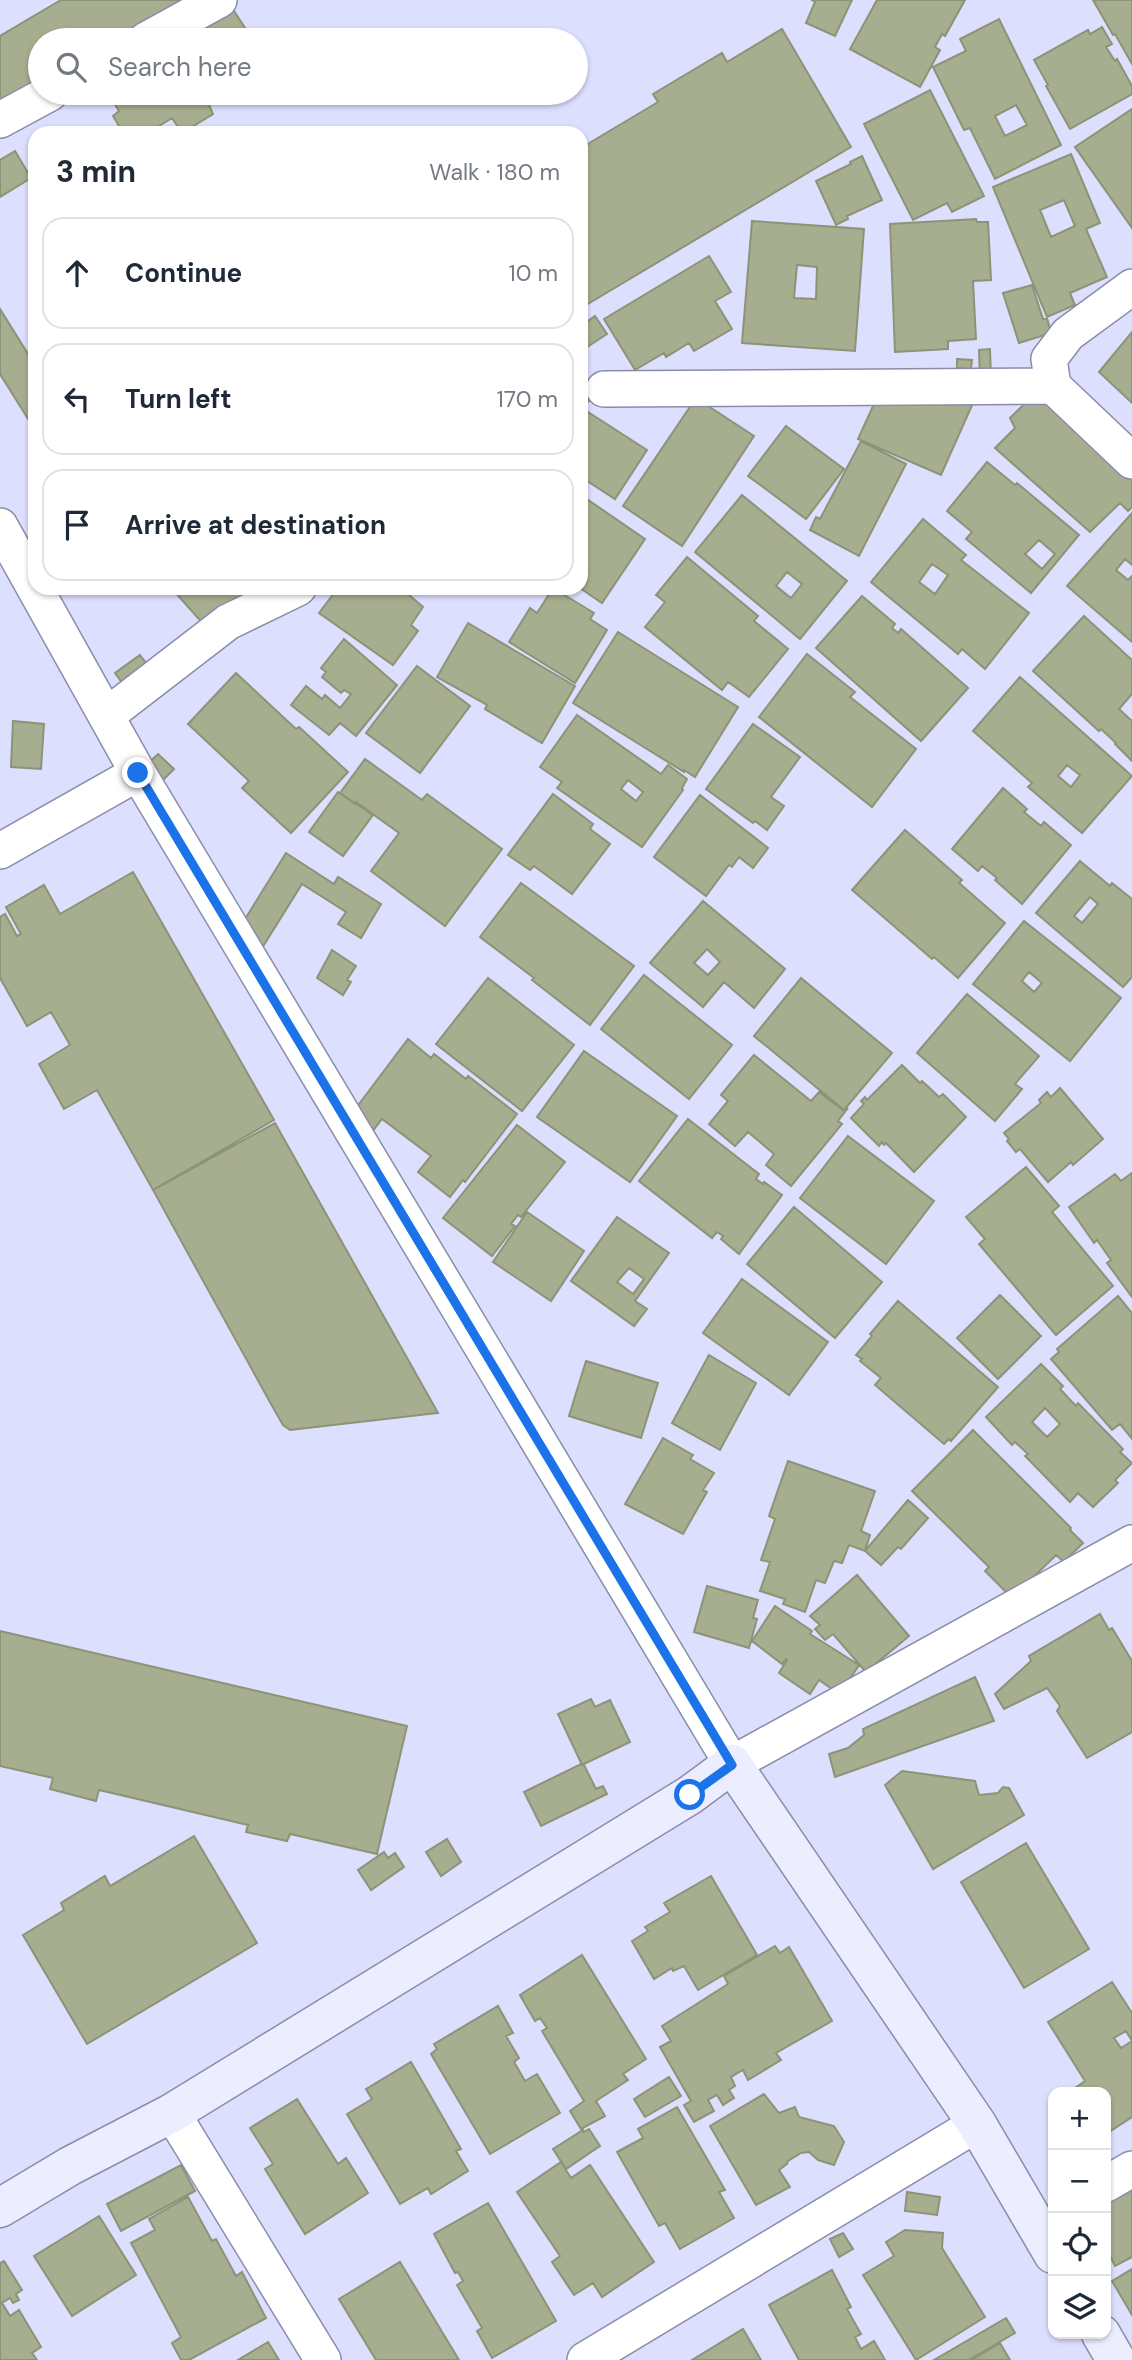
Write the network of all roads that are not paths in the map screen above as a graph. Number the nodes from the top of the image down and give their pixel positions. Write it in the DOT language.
graph roads {
  1 [pos="219,0"];
  2 [pos="168,28"];
  3 [pos="28,105"];
  4 [pos="0,120"];
  5 [pos="1132,287"];
  6 [pos="1053,386"];
  7 [pos="604,389"];
  8 [pos="1132,461"];
  9 [pos="0,527"];
  10 [pos="28,577"];
  11 [pos="38,595"];
  12 [pos="284,595"];
  13 [pos="106,716"];
  14 [pos="138,773"];
  15 [pos="0,851"];
  16 [pos="1132,1543"];
  17 [pos="732,1765"];
  18 [pos="172,2113"];
  19 [pos="977,2124"];
  20 [pos="1132,2169"];
  21 [pos="1111,2180"];
  22 [pos="0,2208"];
  23 [pos="1047,2230"];
  24 [pos="1104,2339"];
  25 [pos="604,2355"];
  26 [pos="323,2360"];
  27 [pos="1116,2360"];
  1 -- 2 [label="street"];
  3 -- 4 [label="street"];
  5 -- 6 [label="street"];
  6 -- 7 [label="street"];
  6 -- 8 [label="street"];
  9 -- 10 [label="street"];
  11 -- 13 [label="street"];
  12 -- 13 [label="street"];
  13 -- 14 [label="street"];
  14 -- 15 [label="street"];
  14 -- 17 [label="street"];
  16 -- 17 [label="street"];
  17 -- 18 [label="street"];
  17 -- 19 [label="street"];
  18 -- 22 [label="street"];
  18 -- 26 [label="street"];
  19 -- 23 [label="street"];
  19 -- 25 [label="street"];
  20 -- 21 [label="street"];
  24 -- 27 [label="street"];
}
